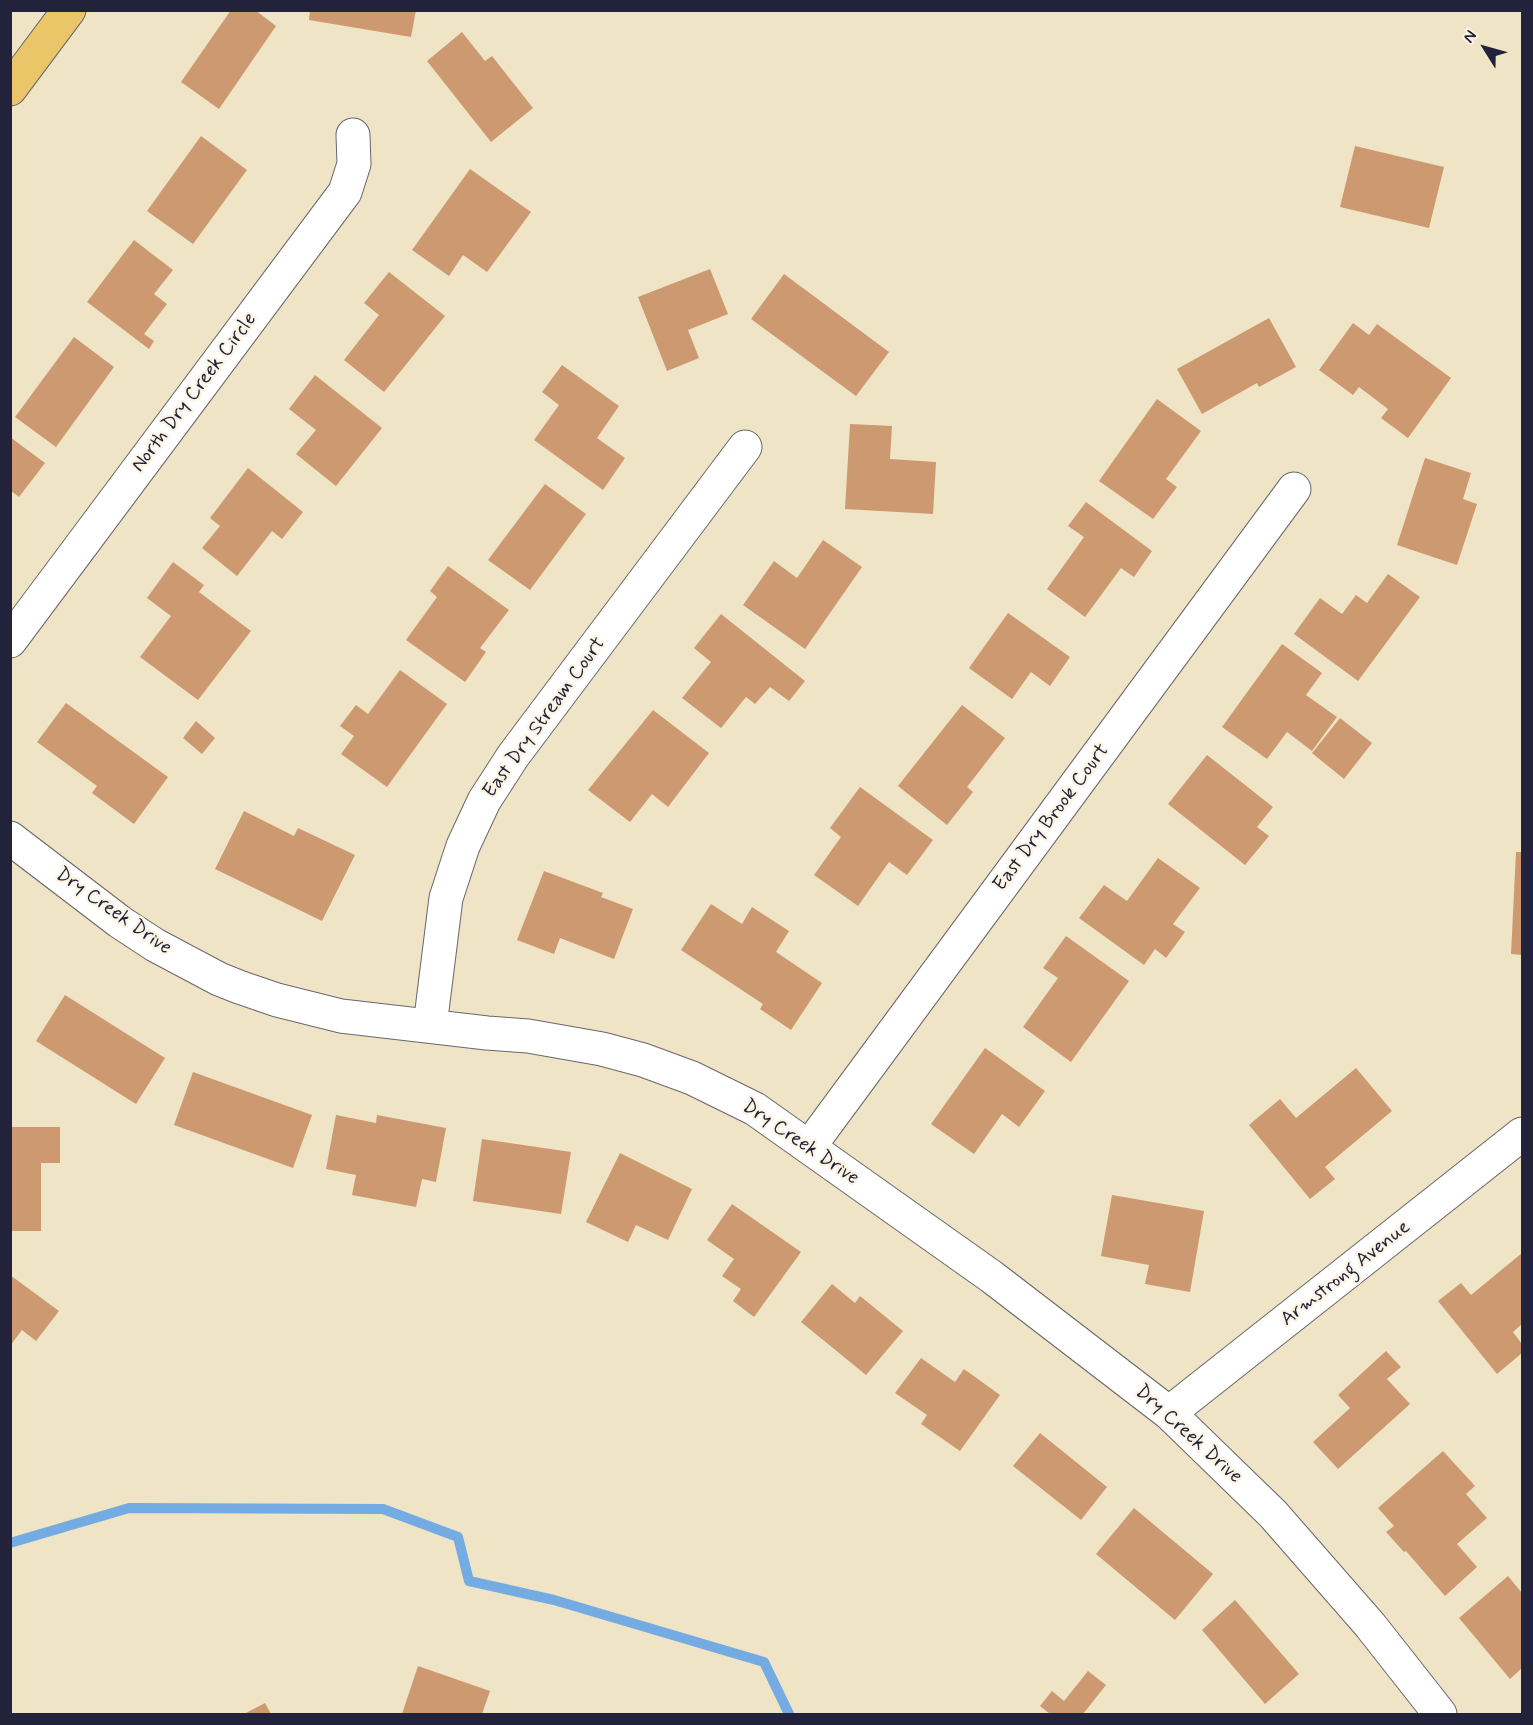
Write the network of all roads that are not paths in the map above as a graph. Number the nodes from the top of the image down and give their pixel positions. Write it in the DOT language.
graph roads {
  1 [pos="69,10"];
  2 [pos="10,89"];
  3 [pos="353,135"];
  4 [pos="745,447"];
  5 [pos="1294,489"];
  6 [pos="10,640"];
  7 [pos="10,838"];
  8 [pos="430,1026"];
  9 [pos="1522,1134"];
  10 [pos="809,1147"];
  11 [pos="1169,1413"];
  12 [pos="1440,1714"];
  1 -- 2 [label="main road"];
  3 -- 6 [label="street, North Dry Creek Circle"];
  4 -- 8 [label="street, East Dry Stream Court"];
  5 -- 10 [label="street, East Dry Brook Court"];
  7 -- 8 [label="street, Dry Creek Drive"];
  8 -- 10 [label="street, Dry Creek Drive"];
  9 -- 11 [label="street, Armstrong Avenue"];
  10 -- 11 [label="street, Dry Creek Drive"];
  11 -- 12 [label="street, Dry Creek Drive"];
}
